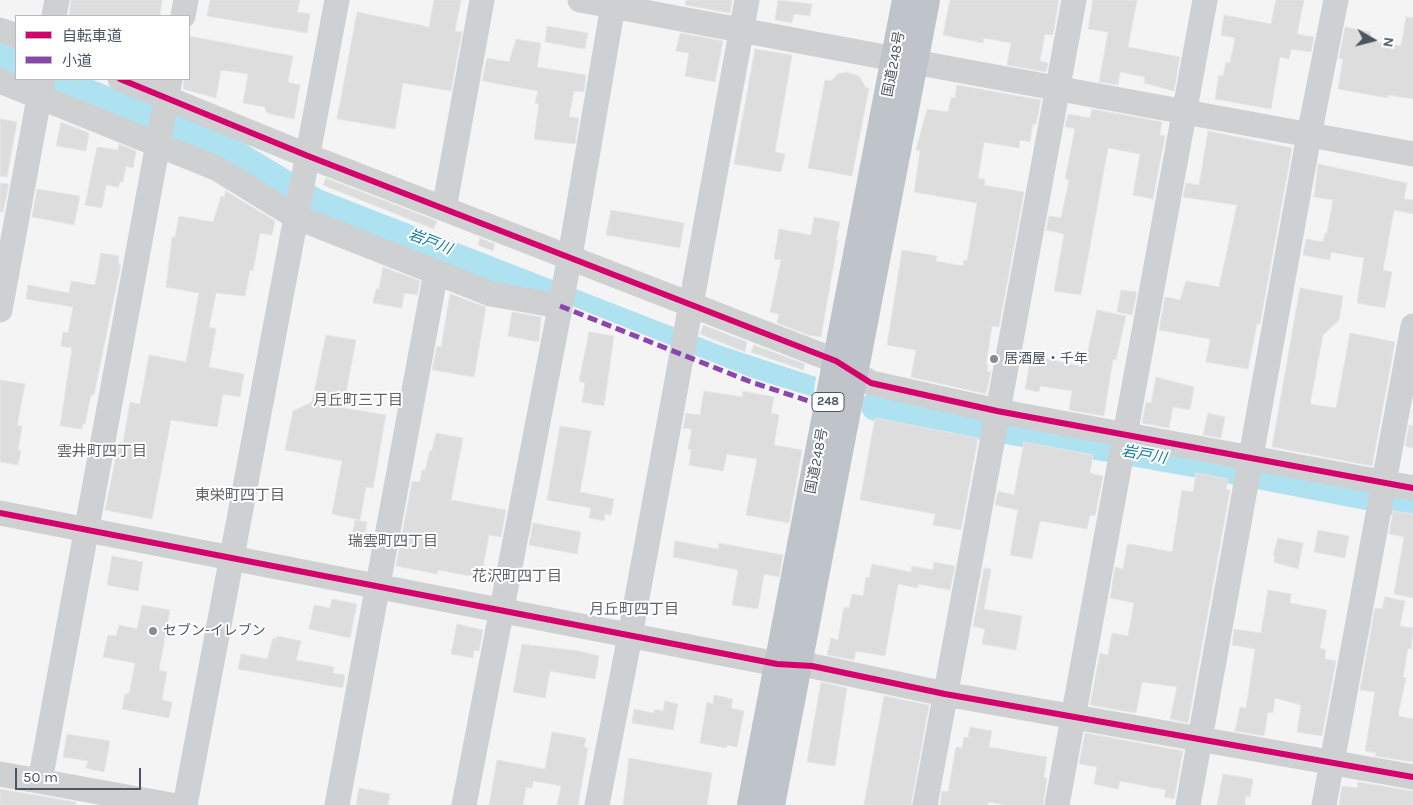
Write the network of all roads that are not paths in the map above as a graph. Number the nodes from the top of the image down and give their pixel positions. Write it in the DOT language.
graph roads {
  1 [pos="57,0"];
  2 [pos="186,0"];
  3 [pos="336,0"];
  4 [pos="482,0"];
  5 [pos="580,0"];
  6 [pos="747,0"];
  7 [pos="906,0"];
  8 [pos="926,0"];
  9 [pos="1074,0"];
  10 [pos="1205,0"];
  11 [pos="1336,0"];
  12 [pos="614,3"];
  13 [pos="54,15"];
  14 [pos="183,15"];
  15 [pos="0,30"];
  16 [pos="742,30"];
  17 [pos="15,36"];
  18 [pos="905,60"];
  19 [pos="123,80"];
  20 [pos="0,81"];
  21 [pos="41,88"];
  22 [pos="1057,88"];
  23 [pos="167,94"];
  24 [pos="1185,112"];
  25 [pos="1309,135"];
  26 [pos="159,141"];
  27 [pos="1413,154"];
  28 [pos="306,164"];
  29 [pos="444,208"];
  30 [pos="297,213"];
  31 [pos="570,256"];
  32 [pos="436,272"];
  33 [pos="562,296"];
  34 [pos="0,310"];
  35 [pos="1413,326"];
  36 [pos="687,327"];
  37 [pos="845,367"];
  38 [pos="997,412"];
  39 [pos="1125,436"];
  40 [pos="1250,460"];
  41 [pos="1384,483"];
  42 [pos="1413,488"];
  43 [pos="0,514"];
  44 [pos="87,530"];
  45 [pos="232,558"];
  46 [pos="377,586"];
  47 [pos="500,610"];
  48 [pos="630,636"];
  49 [pos="787,664"];
  50 [pos="945,694"];
  51 [pos="1073,716"];
  52 [pos="1200,739"];
  53 [pos="1332,762"];
  54 [pos="0,774"];
  55 [pos="1413,777"];
  56 [pos="40,781"];
  57 [pos="171,805"];
  58 [pos="185,805"];
  59 [pos="337,805"];
  60 [pos="464,805"];
  61 [pos="596,805"];
  62 [pos="750,805"];
  63 [pos="771,805"];
  64 [pos="925,805"];
  65 [pos="1057,805"];
  66 [pos="1188,805"];
  67 [pos="1324,805"];
  1 -- 13 [label="street"];
  2 -- 14 [label="street"];
  3 -- 28 [label="street"];
  4 -- 29 [label="street"];
  5 -- 12 [label="street"];
  6 -- 16 [label="street"];
  7 -- 18 [label="highway, 国道248号 / 248"];
  8 -- 18 [label="highway, 国道248号 / 248"];
  9 -- 22 [label="street"];
  10 -- 24 [label="street"];
  11 -- 25 [label="street"];
  12 -- 16 [label="street"];
  12 -- 31 [label="street"];
  15 -- 17 [label="street"];
  16 -- 18 [label="street"];
  16 -- 36 [label="street"];
  18 -- 22 [label="street"];
  18 -- 37 [label="highway, 国道248号 / 248"];
  19 -- 23 [label="street"];
  20 -- 21 [label="street"];
  21 -- 26 [label="street"];
  21 -- 34 [label="street"];
  22 -- 24 [label="street"];
  22 -- 38 [label="street"];
  23 -- 26 [label="street"];
  23 -- 28 [label="street"];
  24 -- 25 [label="street"];
  24 -- 39 [label="street"];
  25 -- 27 [label="street"];
  25 -- 40 [label="street"];
  26 -- 30 [label="street"];
  26 -- 44 [label="street"];
  28 -- 29 [label="street"];
  28 -- 30 [label="street"];
  29 -- 31 [label="street"];
  30 -- 32 [label="street"];
  30 -- 45 [label="street"];
  31 -- 33 [label="street"];
  31 -- 36 [label="street"];
  32 -- 33 [label="street"];
  32 -- 46 [label="street"];
  33 -- 47 [label="street"];
  35 -- 41 [label="street"];
  36 -- 37 [label="street"];
  36 -- 48 [label="street"];
  37 -- 38 [label="street"];
  37 -- 49 [label="highway, 国道248号 / 248"];
  38 -- 39 [label="street"];
  38 -- 50 [label="street"];
  39 -- 40 [label="street"];
  39 -- 51 [label="street"];
  40 -- 41 [label="street"];
  40 -- 52 [label="street"];
  41 -- 42 [label="street"];
  41 -- 53 [label="street"];
  43 -- 44 [label="street"];
  44 -- 45 [label="street"];
  44 -- 56 [label="street"];
  45 -- 46 [label="street"];
  45 -- 58 [label="street"];
  46 -- 47 [label="street"];
  46 -- 59 [label="street"];
  47 -- 48 [label="street"];
  47 -- 60 [label="street"];
  48 -- 49 [label="street"];
  48 -- 61 [label="street"];
  49 -- 50 [label="street"];
  49 -- 62 [label="highway, 国道248号 / 248"];
  49 -- 63 [label="highway, 国道248号 / 248"];
  50 -- 51 [label="street"];
  50 -- 64 [label="street"];
  51 -- 52 [label="street"];
  51 -- 65 [label="street"];
  52 -- 53 [label="street"];
  52 -- 66 [label="street"];
  53 -- 55 [label="street"];
  53 -- 67 [label="street"];
  54 -- 56 [label="street"];
  56 -- 57 [label="street"];
}
